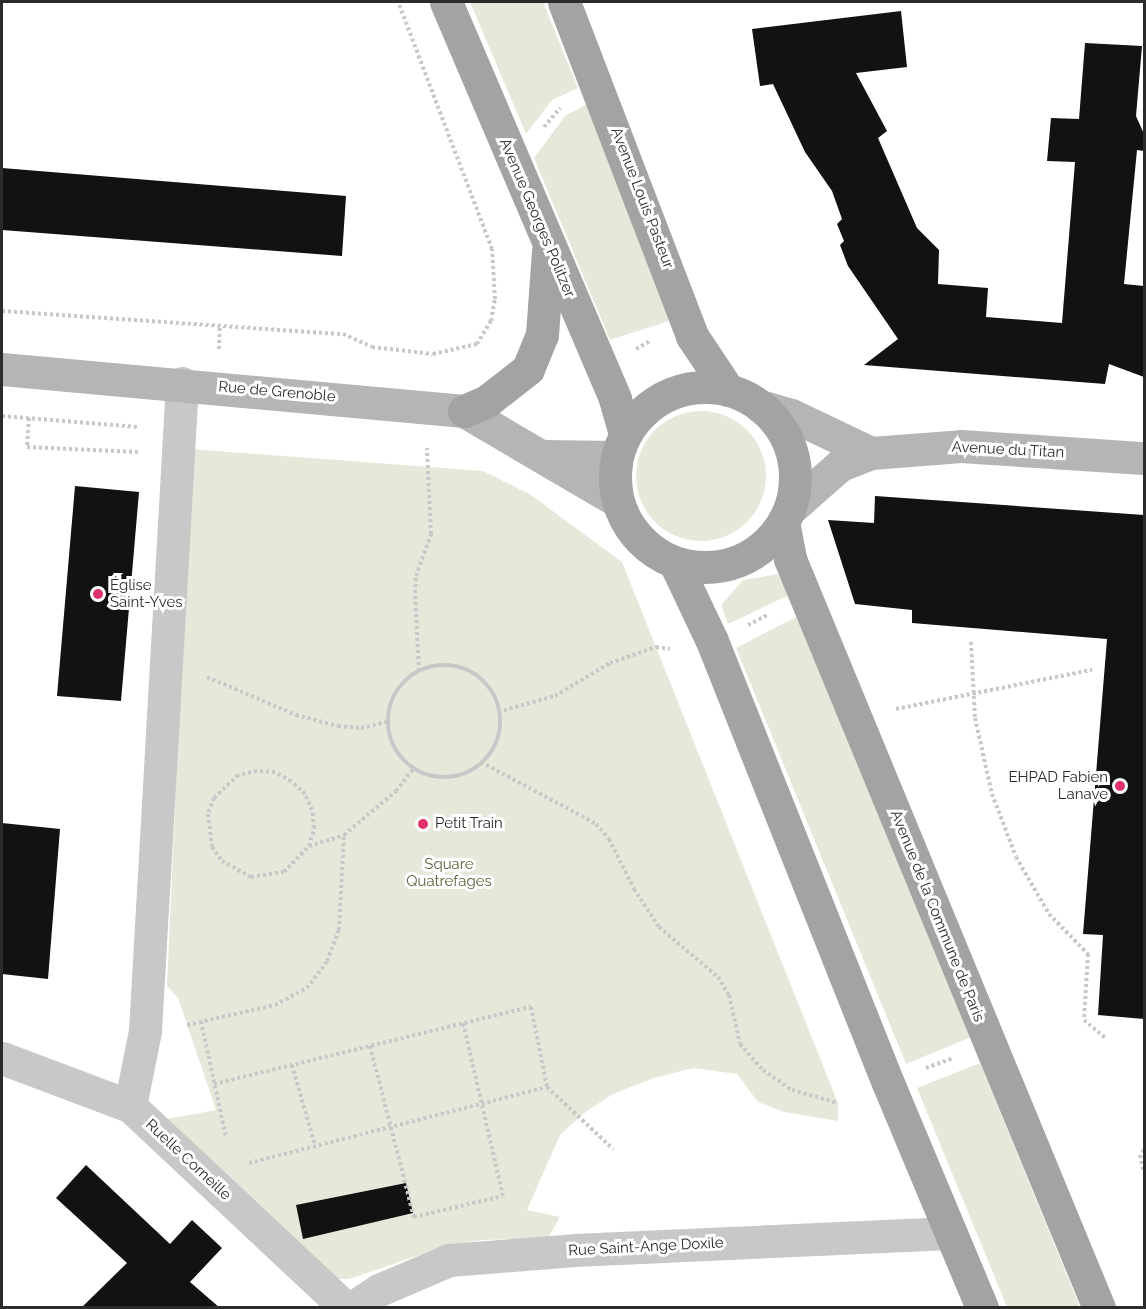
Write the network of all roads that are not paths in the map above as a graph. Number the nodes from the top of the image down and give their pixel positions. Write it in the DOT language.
graph roads {
  1 [pos="446,2"];
  2 [pos="564,2"];
  3 [pos="548,246"];
  4 [pos="2,369"];
  5 [pos="182,383"];
  6 [pos="728,390"];
  7 [pos="760,406"];
  8 [pos="464,411"];
  9 [pos="620,446"];
  10 [pos="871,453"];
  11 [pos="541,456"];
  12 [pos="1144,458"];
  13 [pos="616,500"];
  14 [pos="786,516"];
  15 [pos="675,563"];
  16 [pos="2,1058"];
  17 [pos="130,1106"];
  18 [pos="951,1233"];
  19 [pos="389,1299"];
  20 [pos="346,1308"];
  21 [pos="352,1308"];
  22 [pos="982,1308"];
  23 [pos="1099,1308"];
  1 -- 3 [label="main road, Avenue Georges Politzer"];
  2 -- 6 [label="main road, Avenue Louis Pasteur"];
  3 -- 8 [label="main road"];
  3 -- 9 [label="main road, Avenue Georges Politzer"];
  4 -- 5 [label="street, Rue de Grenoble"];
  5 -- 8 [label="street, Rue de Grenoble"];
  5 -- 17 [label="street"];
  6 -- 7 [label="main road"];
  6 -- 9 [label="main road"];
  7 -- 10 [label="street, Avenue du Titan"];
  7 -- 14 [label="main road"];
  8 -- 11 [label="street, Rue de Grenoble"];
  9 -- 11 [label="street, Rue de Grenoble"];
  9 -- 13 [label="main road"];
  10 -- 12 [label="street, Avenue du Titan"];
  10 -- 14 [label="street, Avenue du Titan"];
  11 -- 13 [label="street, Rue de Grenoble"];
  13 -- 15 [label="main road"];
  14 -- 15 [label="main road"];
  14 -- 23 [label="main road, Avenue de la Commune de Paris"];
  15 -- 18 [label="main road"];
  16 -- 17 [label="street, Ruelle Corneille"];
  17 -- 20 [label="street, Ruelle Corneille"];
  18 -- 19 [label="street, Rue Saint-Ange Doxile"];
  18 -- 22 [label="main road"];
  19 -- 21 [label="street, Rue Saint-Ange Doxile"];
}
